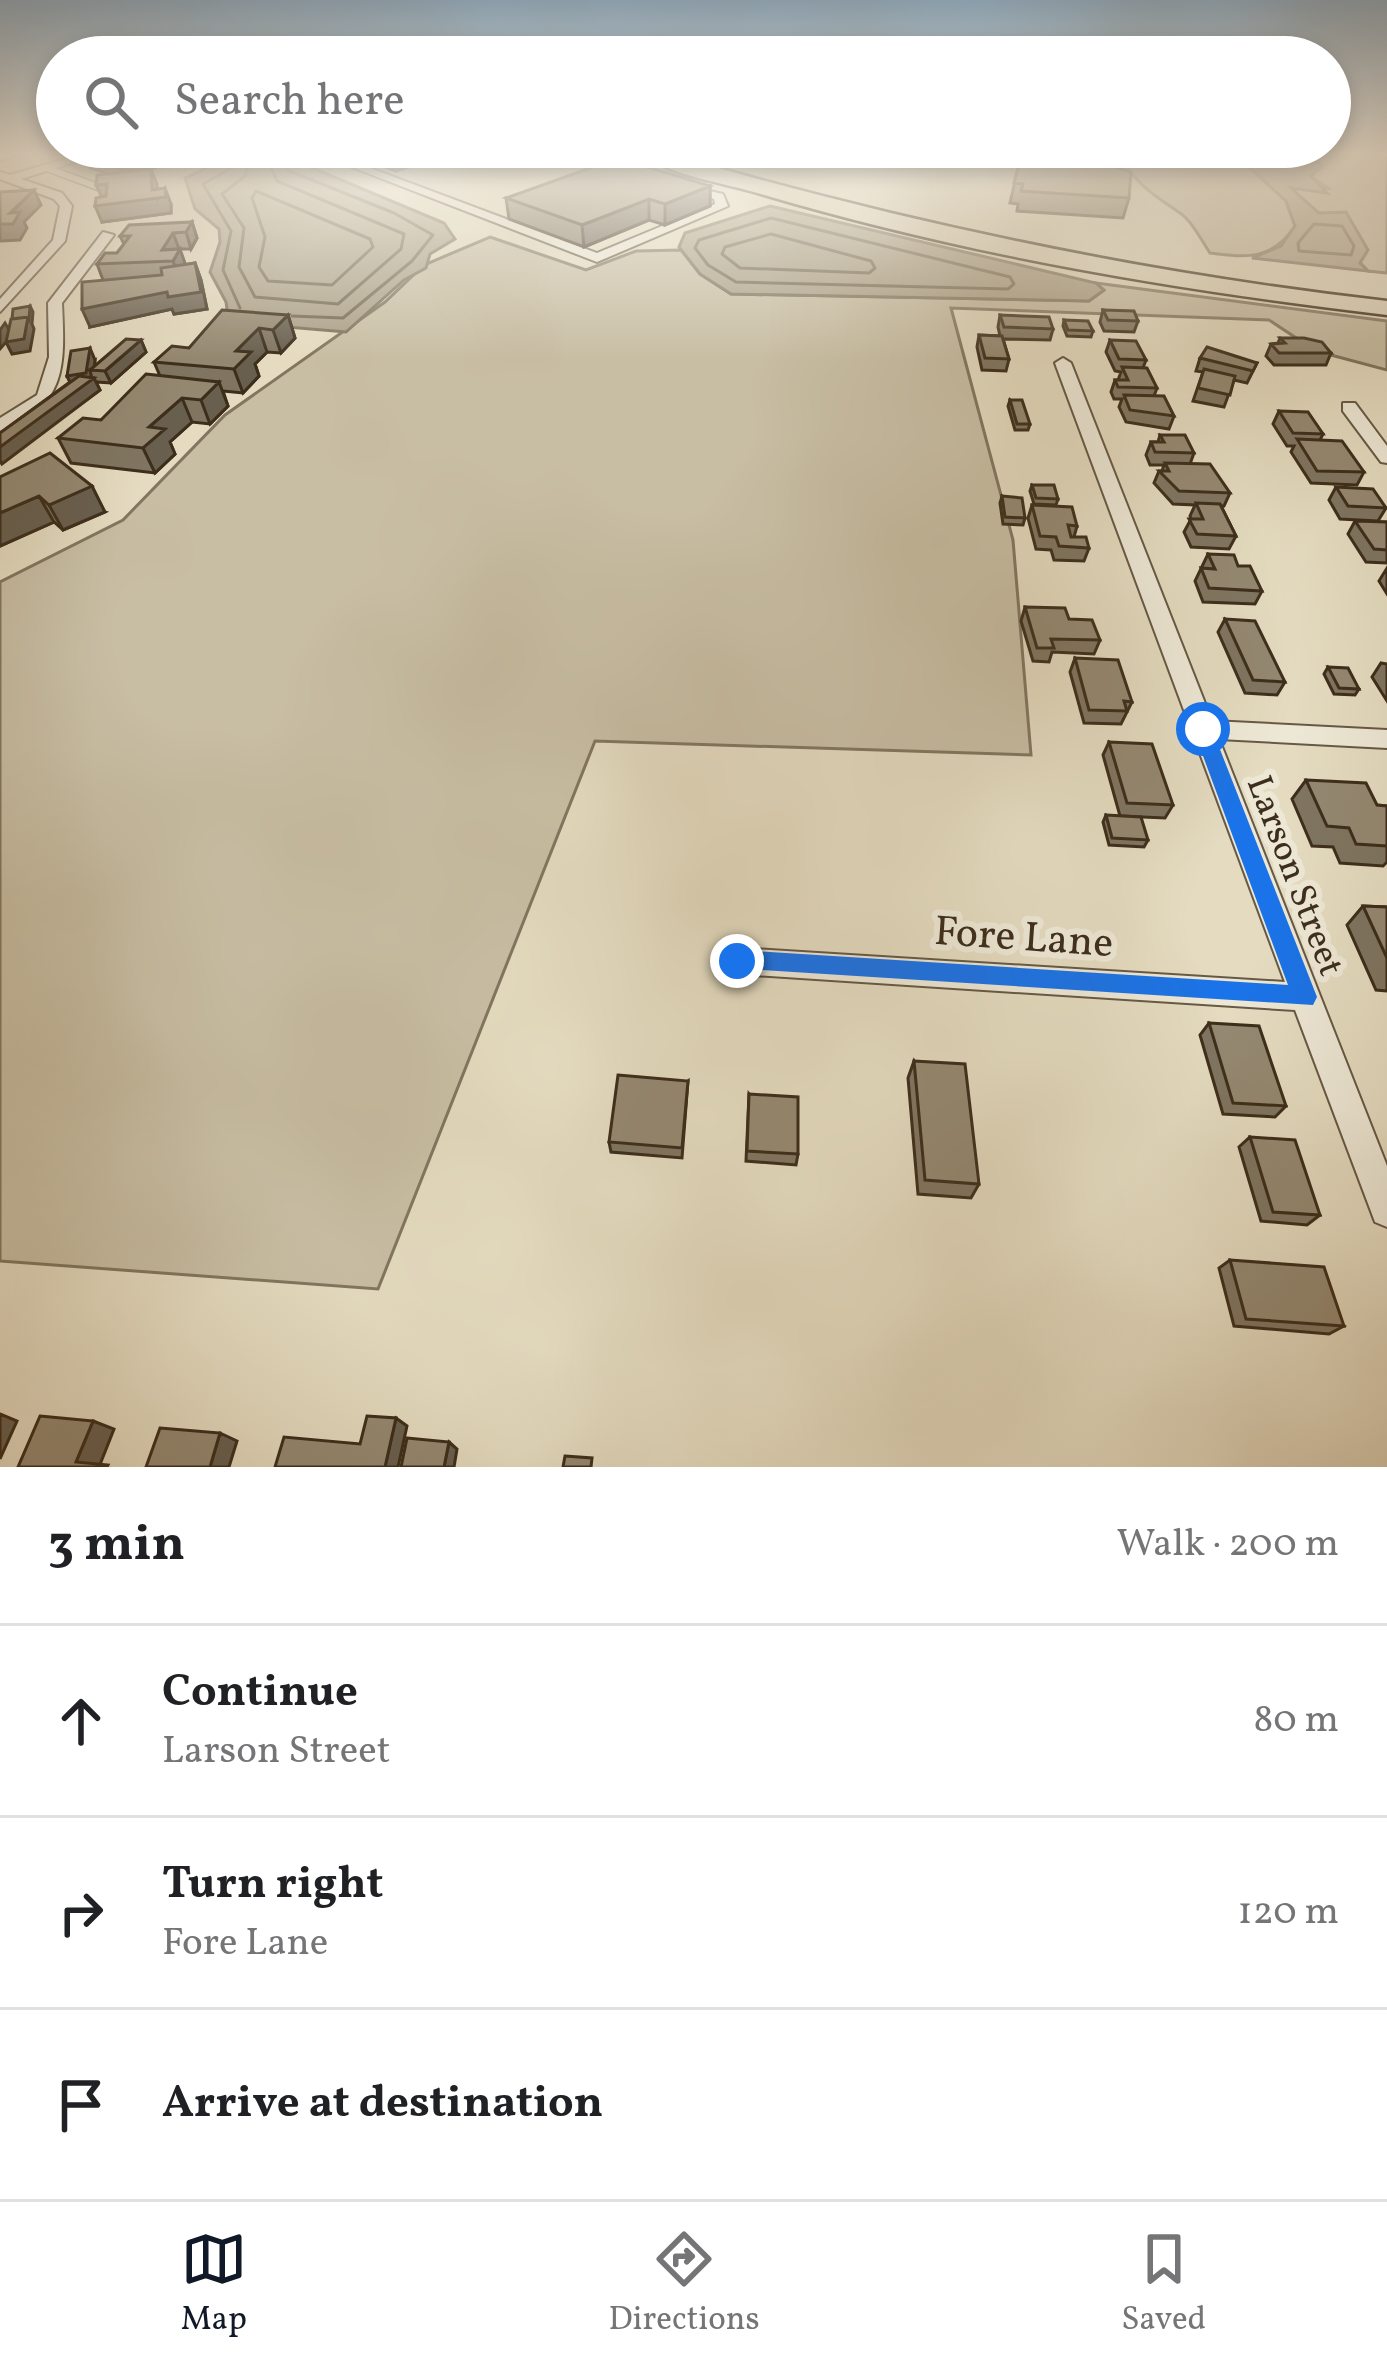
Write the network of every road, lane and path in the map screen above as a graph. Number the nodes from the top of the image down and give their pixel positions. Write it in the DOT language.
graph roads {
  1 [pos="63,222"];
  2 [pos="494,222"];
  3 [pos="682,222"];
  4 [pos="886,222"];
  5 [pos="975,222"];
  6 [pos="108,235"];
  7 [pos="1383,304"];
  8 [pos="0,308"];
  9 [pos="1064,363"];
  10 [pos="1349,407"];
  11 [pos="0,426"];
  12 [pos="1387,458"];
  13 [pos="1203,729"];
  14 [pos="1387,739"];
  15 [pos="737,961"];
  16 [pos="1304,997"];
  17 [pos="1387,1210"];
  1 -- 8 [label="street"];
  2 -- 3 [label="street"];
  4 -- 7 [label="main road"];
  5 -- 7 [label="main road"];
  6 -- 11 [label="street"];
  9 -- 13 [label="street, Larson Street"];
  10 -- 12 [label="street"];
  13 -- 14 [label="street"];
  13 -- 16 [label="street, Larson Street"];
  15 -- 16 [label="street, Fore Lane"];
  16 -- 17 [label="street, Larson Street"];
}
